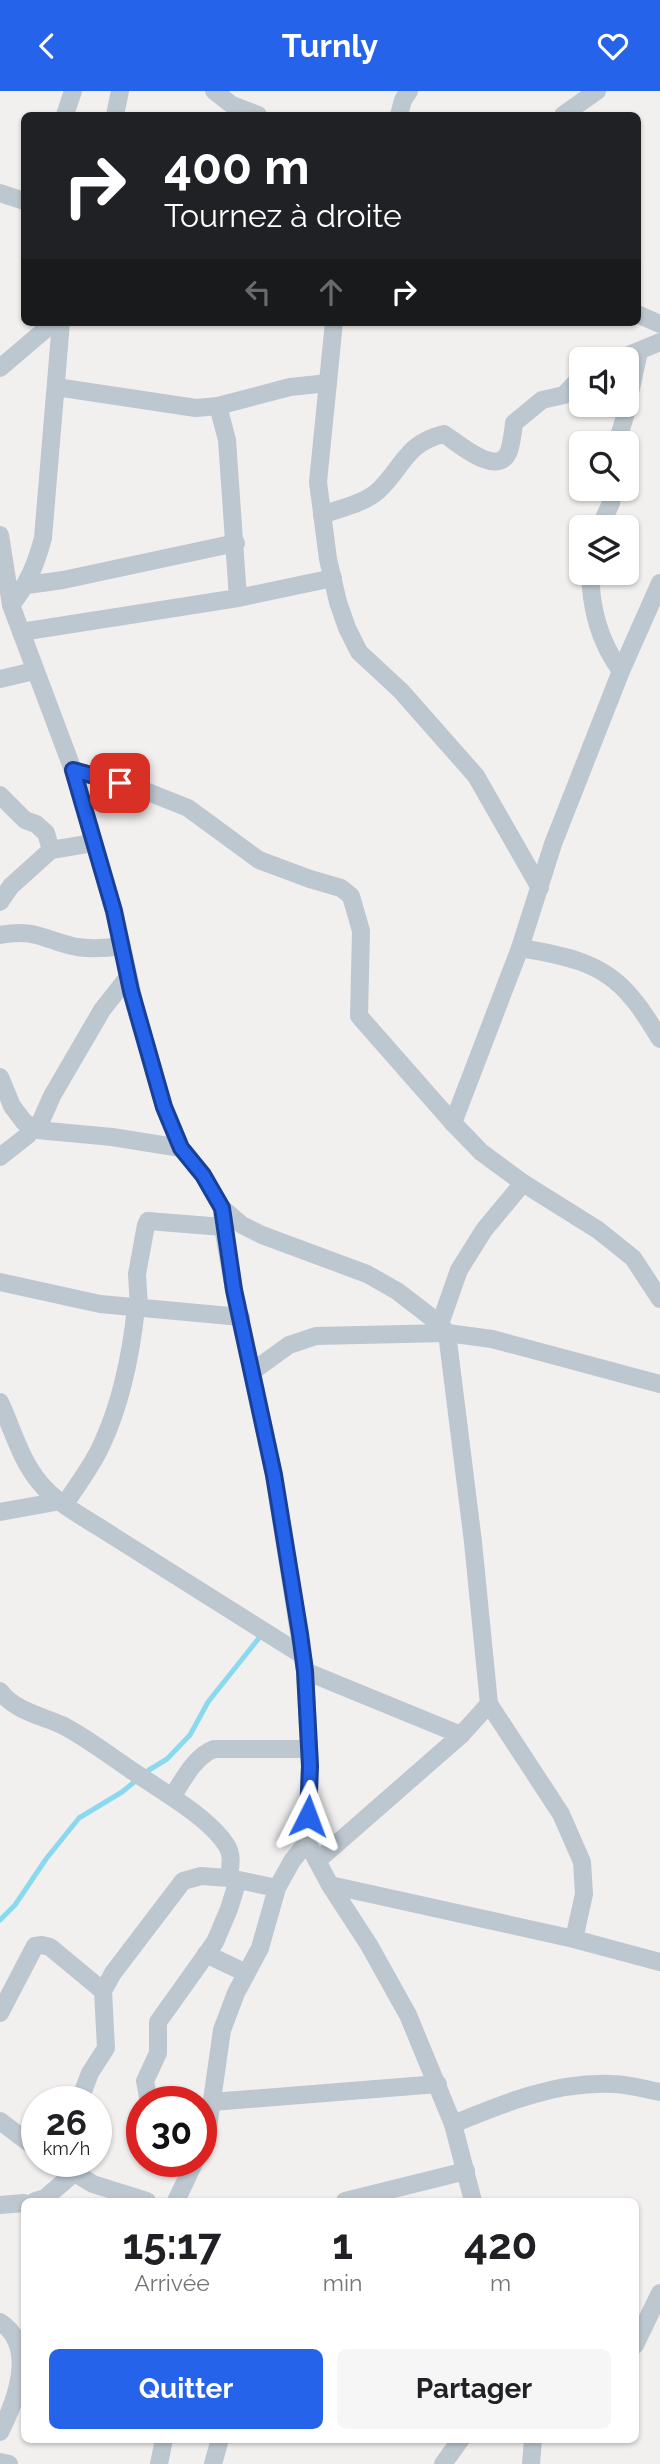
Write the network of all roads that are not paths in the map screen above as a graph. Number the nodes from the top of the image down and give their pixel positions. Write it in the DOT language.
graph roads {
  1 [pos="73,91"];
  2 [pos="120,91"];
  3 [pos="214,91"];
  4 [pos="409,91"];
  5 [pos="597,91"];
  6 [pos="66,112"];
  7 [pos="116,112"];
  8 [pos="250,112"];
  9 [pos="400,112"];
  10 [pos="567,112"];
  11 [pos="0,193"];
  12 [pos="21,200"];
  13 [pos="641,316"];
  14 [pos="660,324"];
  15 [pos="49,326"];
  16 [pos="61,326"];
  17 [pos="334,326"];
  18 [pos="660,342"];
  19 [pos="639,351"];
  20 [pos="0,368"];
  21 [pos="328,383"];
  22 [pos="56,387"];
  23 [pos="569,390"];
  24 [pos="218,406"];
  25 [pos="322,515"];
  26 [pos="0,535"];
  27 [pos="236,544"];
  28 [pos="333,578"];
  29 [pos="660,583"];
  30 [pos="27,585"];
  31 [pos="591,585"];
  32 [pos="238,598"];
  33 [pos="11,605"];
  34 [pos="21,632"];
  35 [pos="34,671"];
  36 [pos="621,671"];
  37 [pos="0,679"];
  38 [pos="73,770"];
  39 [pos="0,795"];
  40 [pos="93,843"];
  41 [pos="51,850"];
  42 [pos="540,888"];
  43 [pos="0,902"];
  44 [pos="0,935"];
  45 [pos="122,946"];
  46 [pos="520,948"];
  47 [pos="128,977"];
  48 [pos="660,1038"];
  49 [pos="0,1077"];
  50 [pos="453,1123"];
  51 [pos="35,1128"];
  52 [pos="181,1148"];
  53 [pos="0,1157"];
  54 [pos="523,1183"];
  55 [pos="222,1208"];
  56 [pos="223,1227"];
  57 [pos="0,1282"];
  58 [pos="660,1299"];
  59 [pos="138,1308"];
  60 [pos="241,1317"];
  61 [pos="443,1329"];
  62 [pos="253,1371"];
  63 [pos="660,1384"];
  64 [pos="0,1402"];
  65 [pos="63,1503"];
  66 [pos="0,1512"];
  67 [pos="304,1663"];
  68 [pos="0,1691"];
  69 [pos="489,1704"];
  70 [pos="461,1735"];
  71 [pos="310,1749"];
  72 [pos="172,1797"];
  73 [pos="307,1842"];
  74 [pos="317,1861"];
  75 [pos="233,1879"];
  76 [pos="330,1885"];
  77 [pos="277,1888"];
  78 [pos="574,1939"];
  79 [pos="206,1954"];
  80 [pos="660,1962"];
  81 [pos="246,1973"];
  82 [pos="103,1991"];
  83 [pos="0,2013"];
  84 [pos="438,2084"];
  85 [pos="85,2086"];
  86 [pos="146,2086"];
  87 [pos="214,2086"];
  88 [pos="660,2092"];
  89 [pos="217,2102"];
  90 [pos="0,2121"];
  91 [pos="453,2124"];
  92 [pos="21,2136"];
  93 [pos="466,2171"];
  94 [pos="70,2177"];
  95 [pos="79,2177"];
  96 [pos="187,2177"];
  97 [pos="45,2198"];
  98 [pos="137,2198"];
  99 [pos="177,2198"];
  100 [pos="357,2198"];
  101 [pos="472,2198"];
  102 [pos="21,2203"];
  103 [pos="0,2205"];
  104 [pos="660,2295"];
  105 [pos="0,2322"];
  106 [pos="639,2337"];
  107 [pos="0,2432"];
  108 [pos="163,2443"];
  109 [pos="219,2443"];
  110 [pos="458,2443"];
  111 [pos="533,2443"];
  112 [pos="159,2464"];
  113 [pos="213,2464"];
  114 [pos="443,2464"];
  115 [pos="531,2464"];
  1 -- 6 [label="street"];
  2 -- 7 [label="street"];
  3 -- 8 [label="street"];
  4 -- 9 [label="street"];
  5 -- 10 [label="street"];
  11 -- 12 [label="street"];
  13 -- 14 [label="street"];
  15 -- 20 [label="street"];
  16 -- 22 [label="street"];
  17 -- 21 [label="street"];
  18 -- 19 [label="street"];
  21 -- 24 [label="street"];
  21 -- 25 [label="street"];
  22 -- 24 [label="street"];
  22 -- 30 [label="street"];
  23 -- 25 [label="street"];
  24 -- 27 [label="street"];
  25 -- 28 [label="street"];
  26 -- 33 [label="street"];
  27 -- 30 [label="street"];
  27 -- 32 [label="street"];
  28 -- 32 [label="street"];
  28 -- 42 [label="street"];
  29 -- 36 [label="street"];
  30 -- 33 [label="street"];
  31 -- 36 [label="street"];
  32 -- 34 [label="street"];
  33 -- 34 [label="street"];
  34 -- 35 [label="street"];
  35 -- 37 [label="street"];
  35 -- 38 [label="street"];
  36 -- 42 [label="street"];
  38 -- 40 [label="street"];
  38 -- 50 [label="street"];
  39 -- 41 [label="street"];
  40 -- 41 [label="street"];
  40 -- 45 [label="street"];
  41 -- 43 [label="street"];
  42 -- 46 [label="street"];
  44 -- 45 [label="street"];
  45 -- 47 [label="street"];
  46 -- 48 [label="street"];
  46 -- 50 [label="street"];
  47 -- 51 [label="street"];
  47 -- 52 [label="street"];
  49 -- 51 [label="street"];
  50 -- 54 [label="street"];
  51 -- 52 [label="street"];
  51 -- 53 [label="street"];
  52 -- 55 [label="street"];
  54 -- 58 [label="street"];
  54 -- 61 [label="street"];
  55 -- 56 [label="street"];
  55 -- 61 [label="street"];
  56 -- 59 [label="street"];
  56 -- 60 [label="street"];
  57 -- 59 [label="street"];
  59 -- 60 [label="street"];
  59 -- 65 [label="street"];
  60 -- 62 [label="street"];
  61 -- 62 [label="street"];
  61 -- 63 [label="street"];
  61 -- 69 [label="street"];
  62 -- 67 [label="street"];
  64 -- 65 [label="street"];
  65 -- 66 [label="street"];
  65 -- 67 [label="street"];
  67 -- 70 [label="street"];
  67 -- 71 [label="street"];
  68 -- 72 [label="street"];
  69 -- 70 [label="street"];
  69 -- 78 [label="street"];
  70 -- 74 [label="street"];
  71 -- 72 [label="street"];
  71 -- 73 [label="street"];
  72 -- 75 [label="street"];
  73 -- 74 [label="street"];
  73 -- 77 [label="street"];
  74 -- 76 [label="street"];
  75 -- 77 [label="street"];
  75 -- 79 [label="street"];
  75 -- 82 [label="street"];
  76 -- 78 [label="street"];
  76 -- 84 [label="street"];
  77 -- 81 [label="street"];
  78 -- 80 [label="street"];
  79 -- 81 [label="street"];
  79 -- 86 [label="street"];
  81 -- 87 [label="street"];
  82 -- 83 [label="street"];
  82 -- 85 [label="street"];
  84 -- 89 [label="street"];
  84 -- 91 [label="street"];
  88 -- 91 [label="street"];
  90 -- 92 [label="street"];
  91 -- 93 [label="street"];
  93 -- 100 [label="street"];
  93 -- 101 [label="street"];
  94 -- 97 [label="street"];
  95 -- 98 [label="street"];
  96 -- 99 [label="street"];
  102 -- 103 [label="street"];
  104 -- 106 [label="street"];
  105 -- 107 [label="street"];
  108 -- 112 [label="street"];
  109 -- 113 [label="street"];
  110 -- 114 [label="street"];
  111 -- 115 [label="street"];
}
